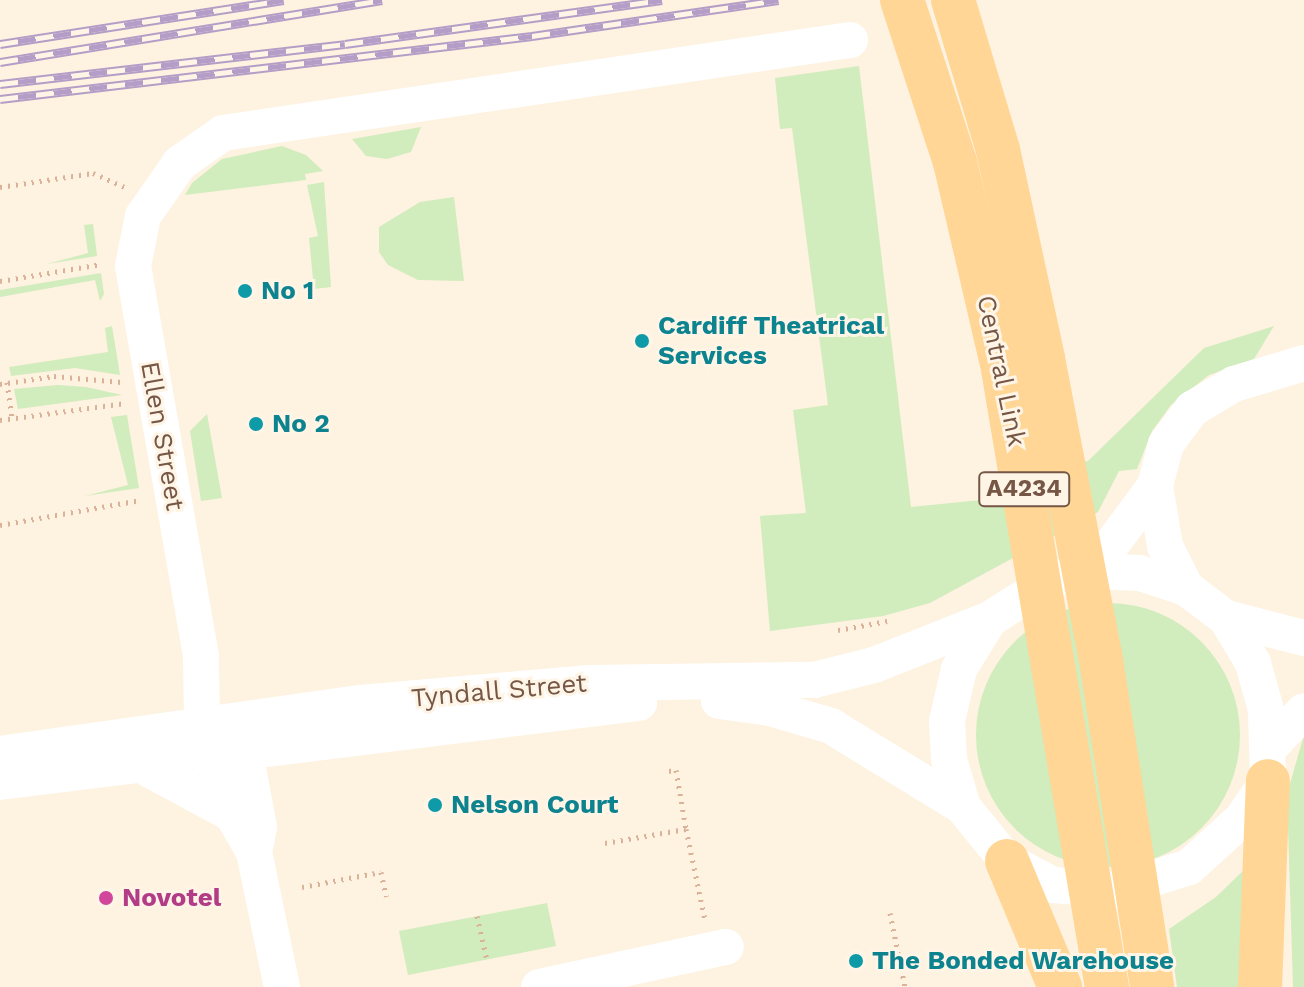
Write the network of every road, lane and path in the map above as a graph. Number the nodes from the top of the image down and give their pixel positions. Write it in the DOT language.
graph roads {
  1 [pos="902,0"];
  2 [pos="953,0"];
  3 [pos="850,40"];
  4 [pos="0,187"];
  5 [pos="149,208"];
  6 [pos="134,259"];
  7 [pos="0,281"];
  8 [pos="1304,363"];
  9 [pos="4,383"];
  10 [pos="154,394"];
  11 [pos="12,418"];
  12 [pos="0,420"];
  13 [pos="1155,486"];
  14 [pos="173,495"];
  15 [pos="0,525"];
  16 [pos="1092,571"];
  17 [pos="1186,588"];
  18 [pos="1226,618"];
  19 [pos="900,619"];
  20 [pos="990,619"];
  21 [pos="838,630"];
  22 [pos="1304,638"];
  23 [pos="1304,711"];
  24 [pos="222,737"];
  25 [pos="0,754"];
  26 [pos="139,764"];
  27 [pos="1268,765"];
  28 [pos="669,771"];
  29 [pos="0,782"];
  30 [pos="963,807"];
  31 [pos="232,814"];
  32 [pos="686,829"];
  33 [pos="605,843"];
  34 [pos="254,852"];
  35 [pos="1007,861"];
  36 [pos="302,887"];
  37 [pos="386,896"];
  38 [pos="890,913"];
  39 [pos="477,916"];
  40 [pos="718,949"];
  41 [pos="487,960"];
  42 [pos="282,987"];
  43 [pos="539,987"];
  44 [pos="905,987"];
  45 [pos="1060,987"];
  46 [pos="1107,987"];
  47 [pos="1152,987"];
  48 [pos="1260,987"];
  1 -- 46 [label="main road, Central Link / A4234"];
  2 -- 47 [label="main road, Central Link / A4234"];
  3 -- 5 [label="street"];
  4 -- 5 [label="path"];
  5 -- 6 [label="street, Ellen Street"];
  6 -- 7 [label="path"];
  6 -- 10 [label="street, Ellen Street"];
  8 -- 13 [label="street"];
  9 -- 10 [label="path"];
  9 -- 11 [label="path"];
  10 -- 11 [label="path"];
  10 -- 14 [label="street, Ellen Street"];
  11 -- 12 [label="path"];
  13 -- 16 [label="street"];
  13 -- 17 [label="street"];
  14 -- 15 [label="path"];
  14 -- 24 [label="street, Ellen Street"];
  16 -- 17 [label="street, Tyndall Street"];
  16 -- 20 [label="street, Tyndall Street"];
  17 -- 18 [label="street"];
  18 -- 22 [label="street"];
  18 -- 27 [label="street"];
  19 -- 21 [label="path"];
  20 -- 24 [label="street, Tyndall Street"];
  20 -- 30 [label="street"];
  23 -- 27 [label="street"];
  24 -- 25 [label="street, Tyndall Street"];
  24 -- 26 [label="street, Tyndall Street"];
  24 -- 30 [label="street, Tyndall Street"];
  24 -- 31 [label="street"];
  24 -- 34 [label="street"];
  26 -- 29 [label="street, Tyndall Street"];
  26 -- 31 [label="street"];
  27 -- 35 [label="street"];
  27 -- 48 [label="main road"];
  28 -- 32 [label="path"];
  30 -- 35 [label="street"];
  31 -- 34 [label="street"];
  32 -- 33 [label="path"];
  32 -- 40 [label="path"];
  34 -- 42 [label="street"];
  35 -- 45 [label="main road"];
  36 -- 37 [label="path"];
  38 -- 44 [label="path"];
  39 -- 41 [label="path"];
  40 -- 43 [label="street"];
}
